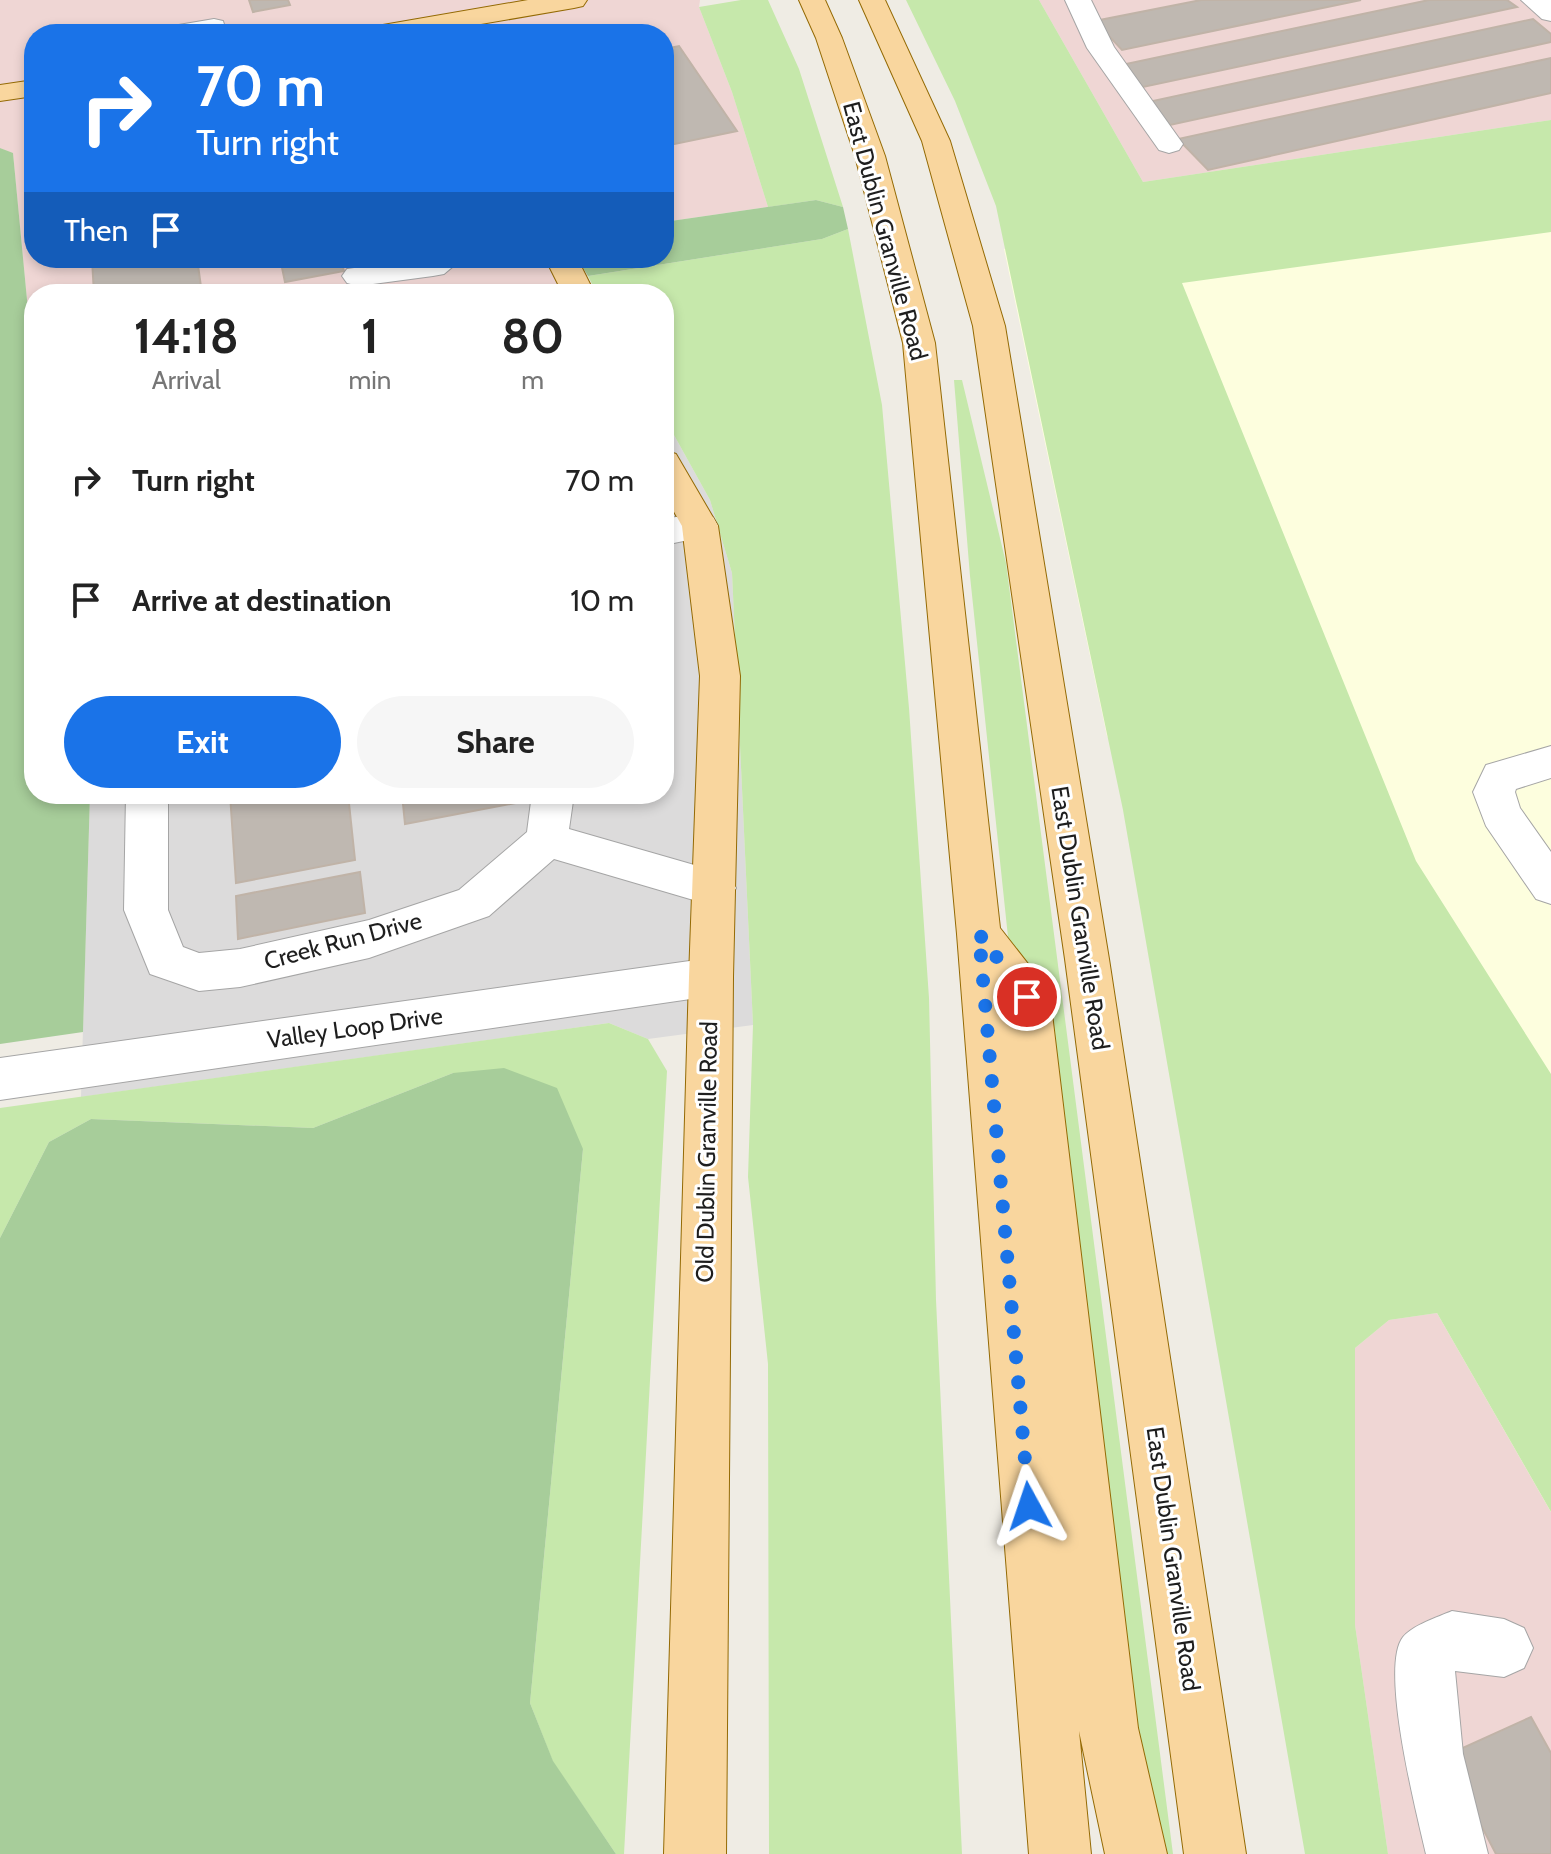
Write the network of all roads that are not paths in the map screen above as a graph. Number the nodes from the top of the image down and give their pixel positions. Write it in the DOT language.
graph roads {
  1 [pos="226,0"];
  2 [pos="409,0"];
  3 [pos="574,0"];
  4 [pos="812,0"];
  5 [pos="872,0"];
  6 [pos="1078,0"];
  7 [pos="1534,0"];
  8 [pos="1551,13"];
  9 [pos="217,24"];
  10 [pos="423,24"];
  11 [pos="456,24"];
  12 [pos="24,89"];
  13 [pos="0,93"];
  14 [pos="1169,144"];
  15 [pos="425,268"];
  16 [pos="358,276"];
  17 [pos="674,499"];
  18 [pos="682,529"];
  19 [pos="1551,762"];
  20 [pos="147,804"];
  21 [pos="552,804"];
  22 [pos="547,840"];
  23 [pos="1551,886"];
  24 [pos="714,888"];
  25 [pos="979,934"];
  26 [pos="711,977"];
  27 [pos="0,1079"];
  28 [pos="1504,1648"];
  29 [pos="695,1854"];
  30 [pos="1060,1854"];
  31 [pos="1136,1854"];
  32 [pos="1215,1854"];
  33 [pos="1457,1854"];
  1 -- 9 [label="street"];
  2 -- 10 [label="main road"];
  3 -- 11 [label="main road"];
  4 -- 25 [label="main road, East Dublin Granville Road"];
  5 -- 32 [label="main road, East Dublin Granville Road"];
  6 -- 14 [label="street"];
  7 -- 8 [label="street"];
  12 -- 13 [label="main road"];
  15 -- 16 [label="street"];
  17 -- 18 [label="main road, Old Dublin Granville Road"];
  18 -- 24 [label="main road, Old Dublin Granville Road"];
  19 -- 23 [label="street"];
  20 -- 22 [label="street, Creek Run Drive"];
  21 -- 22 [label="street"];
  22 -- 24 [label="street"];
  24 -- 26 [label="main road, Old Dublin Granville Road"];
  25 -- 30 [label="main road, East Dublin Granville Road"];
  25 -- 31 [label="main road"];
  26 -- 27 [label="street, Valley Loop Drive"];
  26 -- 29 [label="main road, Old Dublin Granville Road"];
  28 -- 33 [label="street"];
}
